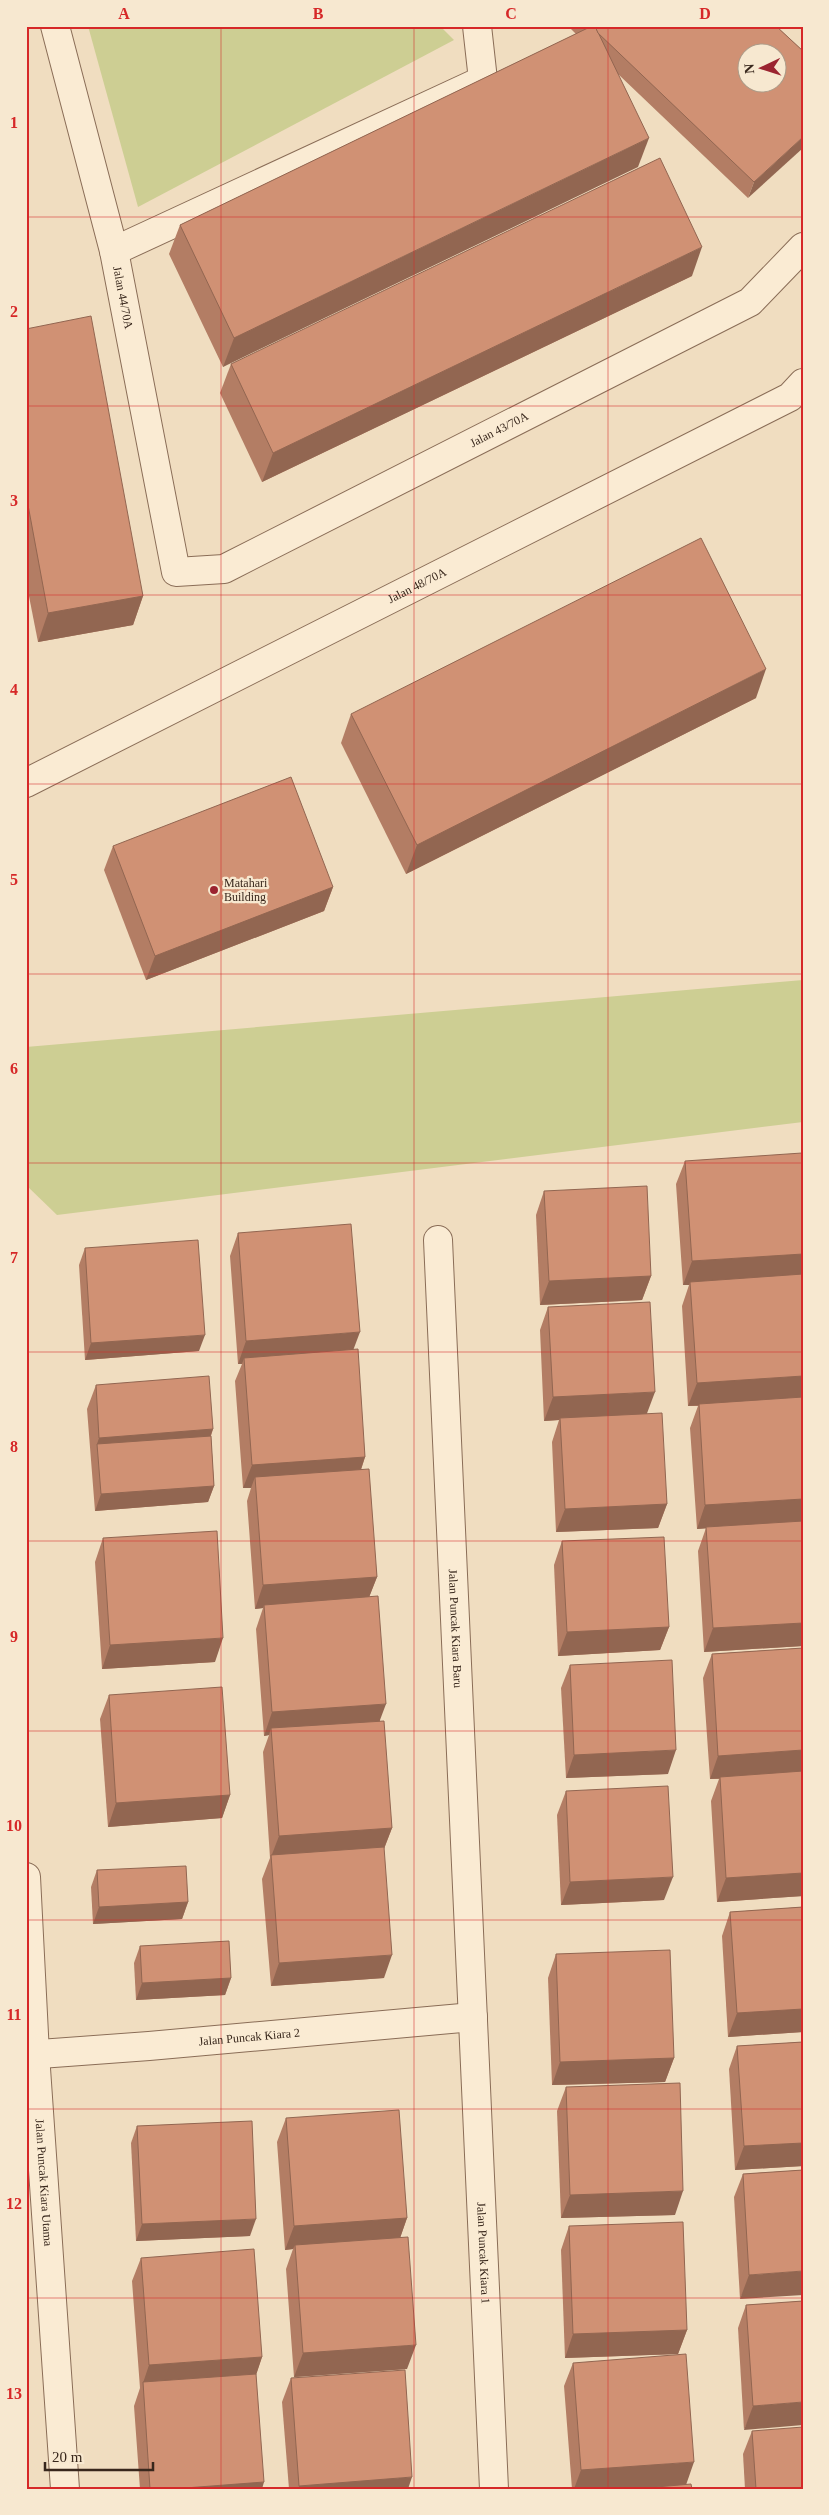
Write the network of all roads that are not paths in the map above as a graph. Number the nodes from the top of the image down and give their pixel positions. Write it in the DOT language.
graph roads {
  1 [pos="55,26"];
  2 [pos="477,26"];
  3 [pos="803,247"];
  4 [pos="114,251"];
  5 [pos="803,383"];
  6 [pos="176,572"];
  7 [pos="26,783"];
  8 [pos="438,1240"];
  9 [pos="26,1877"];
  10 [pos="473,2017"];
  11 [pos="31,2054"];
  12 [pos="65,2489"];
  13 [pos="494,2489"];
  1 -- 4 [label="street, Jalan 44/70A"];
  2 -- 4 [label="street"];
  3 -- 6 [label="street, Jalan 43/70A"];
  4 -- 6 [label="street, Jalan 44/70A"];
  5 -- 7 [label="street, Jalan 48/70A"];
  8 -- 10 [label="street, Jalan Puncak Kiara Baru"];
  9 -- 11 [label="street, Jalan Puncak Kiara Utama"];
  10 -- 11 [label="street, Jalan Puncak Kiara 2"];
  10 -- 13 [label="street, Jalan Puncak Kiara 1"];
  11 -- 12 [label="street, Jalan Puncak Kiara Utama"];
}
